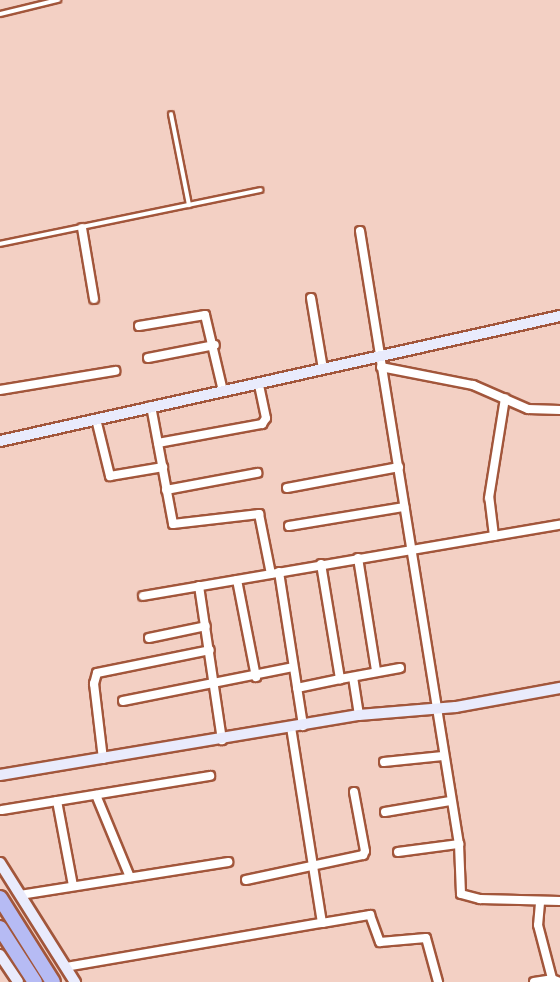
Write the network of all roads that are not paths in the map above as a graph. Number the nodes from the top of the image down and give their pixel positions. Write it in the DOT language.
graph roads {
  1 [pos="58,0"];
  2 [pos="0,14"];
  3 [pos="171,114"];
  4 [pos="260,190"];
  5 [pos="189,205"];
  6 [pos="82,228"];
  7 [pos="360,231"];
  8 [pos="0,244"];
  9 [pos="311,298"];
  10 [pos="94,299"];
  11 [pos="560,316"];
  12 [pos="139,326"];
  13 [pos="215,345"];
  14 [pos="148,358"];
  15 [pos="380,362"];
  16 [pos="323,369"];
  17 [pos="115,371"];
  18 [pos="259,384"];
  19 [pos="0,390"];
  20 [pos="223,391"];
  21 [pos="505,398"];
  22 [pos="151,406"];
  23 [pos="560,410"];
  24 [pos="96,419"];
  25 [pos="0,441"];
  26 [pos="158,443"];
  27 [pos="163,467"];
  28 [pos="399,467"];
  29 [pos="257,473"];
  30 [pos="287,488"];
  31 [pos="166,490"];
  32 [pos="405,507"];
  33 [pos="560,525"];
  34 [pos="289,526"];
  35 [pos="494,536"];
  36 [pos="411,548"];
  37 [pos="358,558"];
  38 [pos="321,564"];
  39 [pos="275,573"];
  40 [pos="237,580"];
  41 [pos="199,586"];
  42 [pos="143,596"];
  43 [pos="206,626"];
  44 [pos="149,638"];
  45 [pos="210,650"];
  46 [pos="293,667"];
  47 [pos="400,668"];
  48 [pos="376,671"];
  49 [pos="256,677"];
  50 [pos="353,677"];
  51 [pos="340,679"];
  52 [pos="214,686"];
  53 [pos="297,688"];
  54 [pos="560,688"];
  55 [pos="123,701"];
  56 [pos="435,709"];
  57 [pos="359,715"];
  58 [pos="303,726"];
  59 [pos="291,728"];
  60 [pos="222,740"];
  61 [pos="443,756"];
  62 [pos="103,759"];
  63 [pos="384,762"];
  64 [pos="0,775"];
  65 [pos="210,776"];
  66 [pos="354,792"];
  67 [pos="96,795"];
  68 [pos="57,801"];
  69 [pos="450,801"];
  70 [pos="2,810"];
  71 [pos="385,812"];
  72 [pos="459,844"];
  73 [pos="398,852"];
  74 [pos="228,862"];
  75 [pos="0,863"];
  76 [pos="313,865"];
  77 [pos="130,877"];
  78 [pos="246,880"];
  79 [pos="73,886"];
  80 [pos="20,894"];
  81 [pos="0,898"];
  82 [pos="560,901"];
  83 [pos="540,903"];
  84 [pos="322,923"];
  85 [pos="0,928"];
  86 [pos="0,955"];
  87 [pos="66,967"];
  88 [pos="555,981"];
  89 [pos="18,982"];
  90 [pos="35,982"];
  91 [pos="53,982"];
  92 [pos="75,982"];
  93 [pos="438,982"];
  94 [pos="534,982"];
  1 -- 2 [label="lane"];
  3 -- 5 [label="lane"];
  4 -- 5 [label="lane"];
  5 -- 6 [label="lane"];
  6 -- 8 [label="lane"];
  6 -- 10 [label="street"];
  7 -- 15 [label="street"];
  9 -- 16 [label="street"];
  11 -- 15 [label="street"];
  12 -- 13 [label="street"];
  13 -- 14 [label="street"];
  13 -- 20 [label="street"];
  15 -- 16 [label="street"];
  15 -- 21 [label="street"];
  15 -- 28 [label="street"];
  16 -- 18 [label="street"];
  17 -- 19 [label="street"];
  18 -- 20 [label="street"];
  18 -- 26 [label="street"];
  20 -- 22 [label="street"];
  21 -- 23 [label="street"];
  21 -- 35 [label="street"];
  22 -- 24 [label="street"];
  22 -- 26 [label="street"];
  24 -- 25 [label="street"];
  24 -- 27 [label="street"];
  26 -- 27 [label="street"];
  27 -- 31 [label="street"];
  28 -- 30 [label="street"];
  28 -- 32 [label="street"];
  29 -- 31 [label="street"];
  31 -- 39 [label="street"];
  32 -- 34 [label="street"];
  32 -- 36 [label="street"];
  33 -- 35 [label="street"];
  35 -- 36 [label="street"];
  36 -- 37 [label="street"];
  36 -- 56 [label="street"];
  37 -- 38 [label="street"];
  37 -- 48 [label="street"];
  38 -- 39 [label="street"];
  38 -- 51 [label="street"];
  39 -- 40 [label="street"];
  39 -- 46 [label="street"];
  40 -- 41 [label="street"];
  40 -- 49 [label="street"];
  41 -- 42 [label="street"];
  41 -- 43 [label="street"];
  43 -- 44 [label="street"];
  43 -- 45 [label="street"];
  45 -- 52 [label="street"];
  45 -- 62 [label="street"];
  46 -- 49 [label="street"];
  46 -- 53 [label="street"];
  47 -- 48 [label="street"];
  48 -- 50 [label="street"];
  49 -- 52 [label="street"];
  50 -- 51 [label="street"];
  50 -- 57 [label="street"];
  51 -- 53 [label="street"];
  52 -- 55 [label="street"];
  52 -- 60 [label="street"];
  53 -- 58 [label="street"];
  54 -- 56 [label="street"];
  56 -- 57 [label="street"];
  56 -- 61 [label="street"];
  57 -- 58 [label="street"];
  58 -- 59 [label="street"];
  59 -- 60 [label="street"];
  59 -- 76 [label="street"];
  60 -- 62 [label="street"];
  61 -- 63 [label="street"];
  61 -- 69 [label="street"];
  62 -- 64 [label="street"];
  65 -- 67 [label="street"];
  66 -- 76 [label="street"];
  67 -- 68 [label="street"];
  67 -- 77 [label="street"];
  68 -- 70 [label="street"];
  68 -- 79 [label="street"];
  69 -- 71 [label="street"];
  69 -- 72 [label="street"];
  72 -- 73 [label="street"];
  72 -- 83 [label="street"];
  74 -- 77 [label="street"];
  75 -- 80 [label="street"];
  76 -- 78 [label="street"];
  76 -- 84 [label="street"];
  77 -- 79 [label="street"];
  79 -- 80 [label="street"];
  80 -- 87 [label="street"];
  81 -- 91 [label="highway"];
  82 -- 83 [label="street"];
  83 -- 88 [label="street"];
  84 -- 87 [label="street"];
  84 -- 93 [label="street"];
  85 -- 90 [label="highway"];
  86 -- 89 [label="street"];
  87 -- 92 [label="street"];
  88 -- 94 [label="street"];
}
